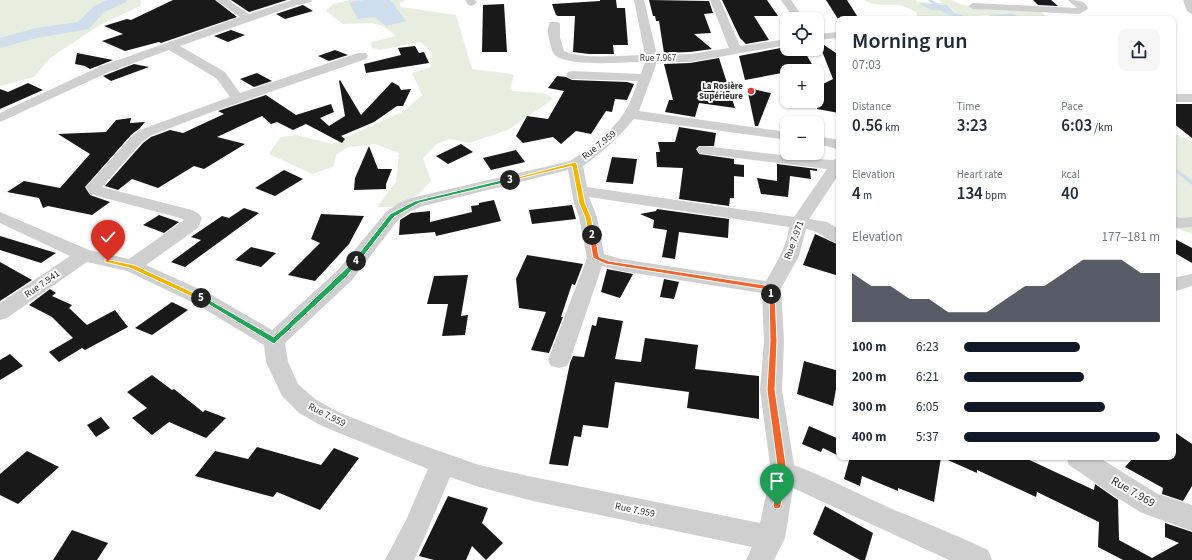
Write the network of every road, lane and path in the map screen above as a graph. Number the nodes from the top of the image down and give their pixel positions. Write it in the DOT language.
graph roads {
  1 [pos="221,0"];
  2 [pos="303,0"];
  3 [pos="639,0"];
  4 [pos="716,0"];
  5 [pos="786,0"];
  6 [pos="1073,0"];
  7 [pos="1188,0"];
  8 [pos="973,6"];
  9 [pos="1192,11"];
  10 [pos="794,12"];
  11 [pos="248,18"];
  12 [pos="554,24"];
  13 [pos="836,35"];
  14 [pos="824,36"];
  15 [pos="780,43"];
  16 [pos="171,46"];
  17 [pos="736,51"];
  18 [pos="362,56"];
  19 [pos="652,58"];
  20 [pos="572,75"];
  21 [pos="646,78"];
  22 [pos="237,98"];
  23 [pos="1176,98"];
  24 [pos="1192,98"];
  25 [pos="631,114"];
  26 [pos="0,118"];
  27 [pos="780,135"];
  28 [pos="824,141"];
  29 [pos="836,147"];
  30 [pos="704,150"];
  31 [pos="836,160"];
  32 [pos="575,164"];
  33 [pos="836,165"];
  34 [pos="580,191"];
  35 [pos="0,217"];
  36 [pos="1176,222"];
  37 [pos="1192,222"];
  38 [pos="798,223"];
  39 [pos="836,234"];
  40 [pos="84,255"];
  41 [pos="596,258"];
  42 [pos="132,266"];
  43 [pos="1192,280"];
  44 [pos="1176,284"];
  45 [pos="771,288"];
  46 [pos="0,313"];
  47 [pos="274,341"];
  48 [pos="558,360"];
  49 [pos="1082,460"];
  50 [pos="443,463"];
  51 [pos="783,472"];
  52 [pos="1192,518"];
  53 [pos="771,538"];
  54 [pos="398,560"];
  55 [pos="760,560"];
  56 [pos="978,560"];
  1 -- 11 [label="street"];
  2 -- 11 [label="street"];
  3 -- 19 [label="street, Rue 7.959"];
  4 -- 17 [label="street"];
  5 -- 10 [label="street"];
  6 -- 8 [label="street"];
  7 -- 9 [label="street"];
  11 -- 16 [label="street"];
  12 -- 19 [label="street, Rue 7.967"];
  13 -- 14 [label="street"];
  15 -- 17 [label="street, Rue 7.967"];
  16 -- 22 [label="street"];
  16 -- 26 [label="street"];
  17 -- 19 [label="street, Rue 7.967"];
  18 -- 22 [label="street"];
  19 -- 21 [label="street, Rue 7.959"];
  20 -- 21 [label="street"];
  21 -- 25 [label="street, Rue 7.959"];
  22 -- 42 [label="street"];
  23 -- 24 [label="street"];
  25 -- 27 [label="street"];
  25 -- 32 [label="street, Rue 7.959"];
  28 -- 29 [label="street"];
  30 -- 31 [label="street"];
  32 -- 34 [label="street"];
  32 -- 47 [label="street, Rue 7.959"];
  33 -- 38 [label="street, Rue 7.971"];
  34 -- 38 [label="street"];
  34 -- 41 [label="street"];
  35 -- 40 [label="street"];
  36 -- 37 [label="street"];
  38 -- 39 [label="street"];
  38 -- 45 [label="street, Rue 7.971"];
  40 -- 42 [label="street"];
  40 -- 46 [label="street, Rue 7.941"];
  41 -- 45 [label="street"];
  41 -- 48 [label="street"];
  42 -- 47 [label="street"];
  43 -- 44 [label="street"];
  45 -- 51 [label="street"];
  47 -- 50 [label="street, Rue 7.959"];
  49 -- 52 [label="street, Rue 7.969"];
  50 -- 53 [label="street, Rue 7.959"];
  50 -- 54 [label="street"];
  51 -- 53 [label="street"];
  51 -- 56 [label="street"];
  53 -- 55 [label="street"];
}
